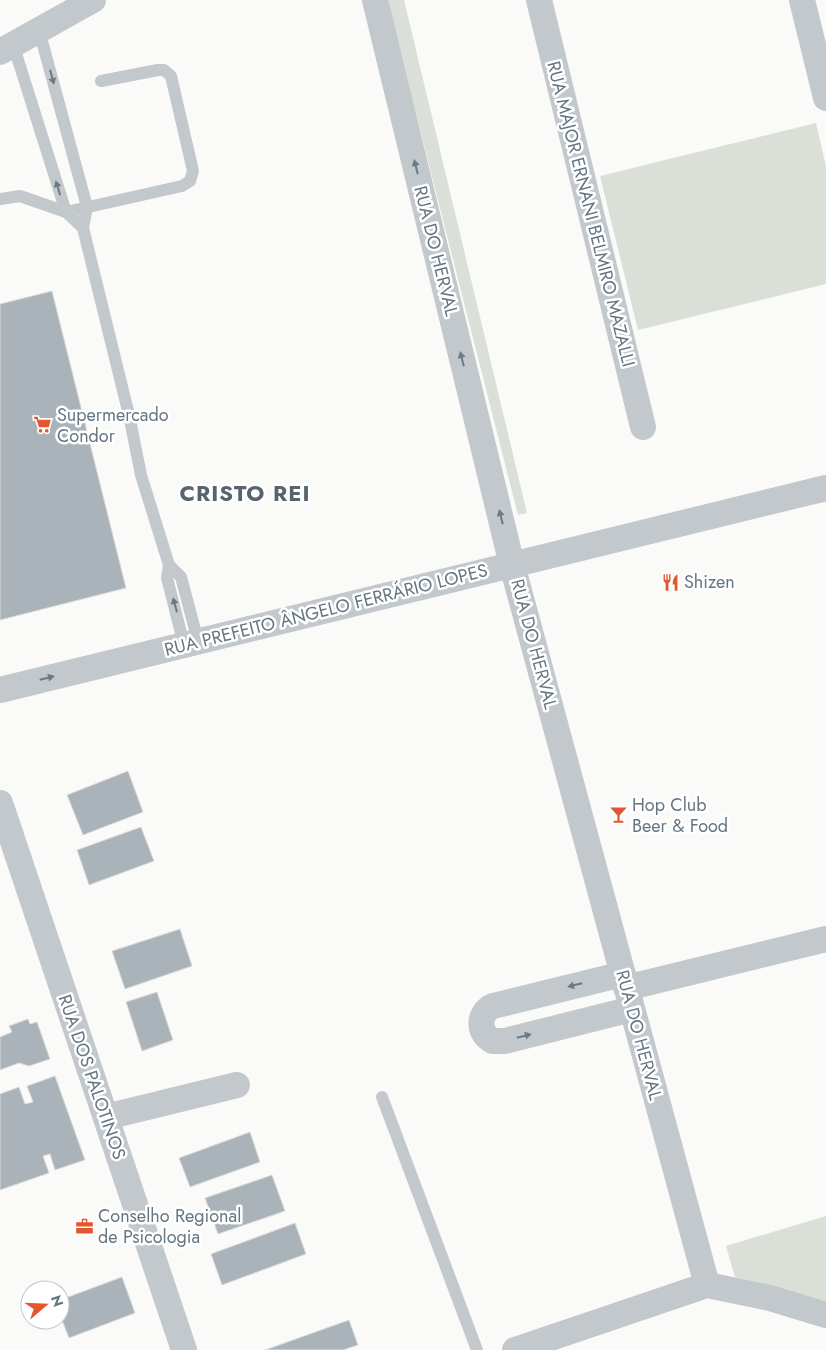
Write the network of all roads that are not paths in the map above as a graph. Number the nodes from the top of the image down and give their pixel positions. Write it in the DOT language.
graph roads {
  1 [pos="93,0"];
  2 [pos="375,0"];
  3 [pos="539,0"];
  4 [pos="802,0"];
  5 [pos="39,30"];
  6 [pos="6,48"];
  7 [pos="101,81"];
  8 [pos="826,98"];
  9 [pos="0,199"];
  10 [pos="87,207"];
  11 [pos="66,212"];
  12 [pos="83,228"];
  13 [pos="642,427"];
  14 [pos="826,488"];
  15 [pos="512,565"];
  16 [pos="191,643"];
  17 [pos="0,690"];
  18 [pos="0,803"];
  19 [pos="826,939"];
  20 [pos="627,990"];
  21 [pos="237,1084"];
  22 [pos="382,1097"];
  23 [pos="106,1117"];
  24 [pos="707,1285"];
  25 [pos="826,1315"];
  26 [pos="560,1343"];
  27 [pos="184,1350"];
  28 [pos="477,1350"];
  29 [pos="515,1350"];
  1 -- 5 [label="street"];
  15 -- 2 [label="street, RUA DO HERVAL, one-way"];
  3 -- 13 [label="street, RUA MAJOR ERNANI BELMIRO MAZALLI"];
  4 -- 8 [label="street"];
  5 -- 6 [label="street"];
  5 -- 10 [label="lane, one-way"];
  11 -- 6 [label="lane, one-way"];
  7 -- 10 [label="lane"];
  9 -- 11 [label="lane"];
  10 -- 11 [label="lane"];
  10 -- 12 [label="lane"];
  11 -- 12 [label="lane"];
  12 -- 16 [label="lane"];
  14 -- 15 [label="street, RUA PREFEITO ÂNGELO FERRÁRIO LOPES"];
  15 -- 16 [label="street, RUA PREFEITO ÂNGELO FERRÁRIO LOPES"];
  15 -- 20 [label="street, RUA DO HERVAL"];
  17 -- 16 [label="street, RUA PREFEITO ÂNGELO FERRÁRIO LOPES, one-way"];
  18 -- 23 [label="street, RUA DOS PALOTINOS"];
  19 -- 20 [label="street"];
  20 -- 24 [label="street, RUA DO HERVAL"];
  21 -- 23 [label="street"];
  22 -- 28 [label="lane"];
  23 -- 27 [label="street, RUA DOS PALOTINOS"];
  24 -- 25 [label="street"];
  24 -- 26 [label="street"];
  26 -- 29 [label="street"];
}
